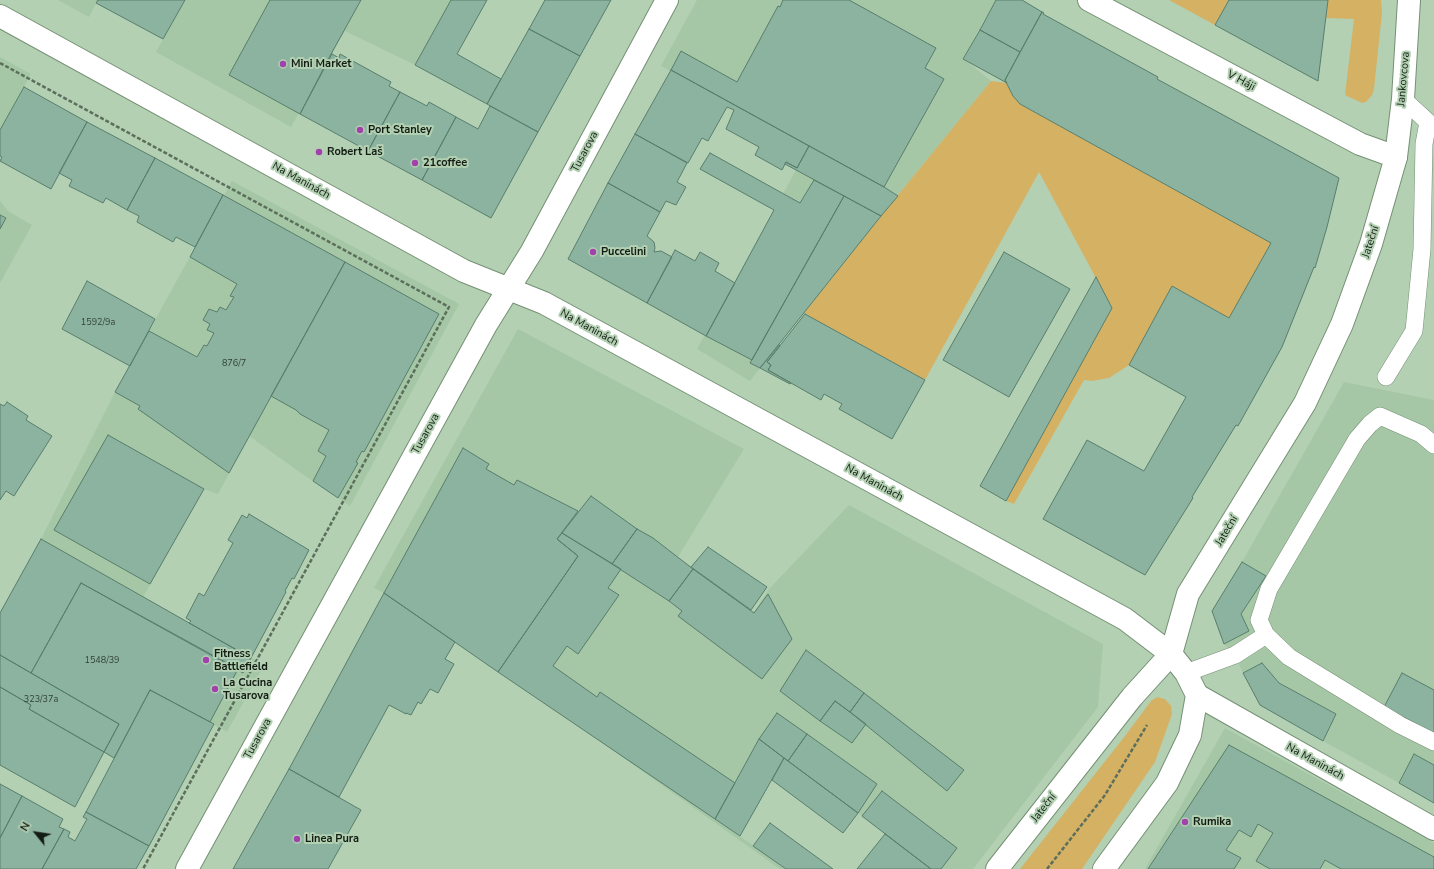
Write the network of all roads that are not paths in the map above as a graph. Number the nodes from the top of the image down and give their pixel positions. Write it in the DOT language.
graph roads {
  1 [pos="667,0"];
  2 [pos="1089,0"];
  3 [pos="1409,0"];
  4 [pos="0,16"];
  5 [pos="1403,99"];
  6 [pos="1396,157"];
  7 [pos="507,289"];
  8 [pos="1386,377"];
  9 [pos="1434,445"];
  10 [pos="1266,635"];
  11 [pos="1171,654"];
  12 [pos="1186,673"];
  13 [pos="1197,695"];
  14 [pos="1434,742"];
  15 [pos="1434,829"];
  16 [pos="187,869"];
  17 [pos="997,869"];
  18 [pos="1104,869"];
  1 -- 7 [label="street, Tusarova"];
  2 -- 6 [label="street, V Háji"];
  3 -- 5 [label="street, Jankovcova"];
  4 -- 7 [label="street, Na Maninách"];
  5 -- 6 [label="street, Jankovcova"];
  5 -- 8 [label="lane"];
  6 -- 11 [label="street, Jateční"];
  7 -- 11 [label="street, Na Maninách"];
  7 -- 16 [label="street, Tusarova"];
  9 -- 10 [label="lane"];
  10 -- 12 [label="lane"];
  10 -- 14 [label="lane"];
  11 -- 12 [label="street, Na Maninách"];
  11 -- 17 [label="street, Jateční"];
  12 -- 13 [label="street, Na Maninách"];
  13 -- 15 [label="street, Na Maninách"];
  13 -- 18 [label="street"];
}
